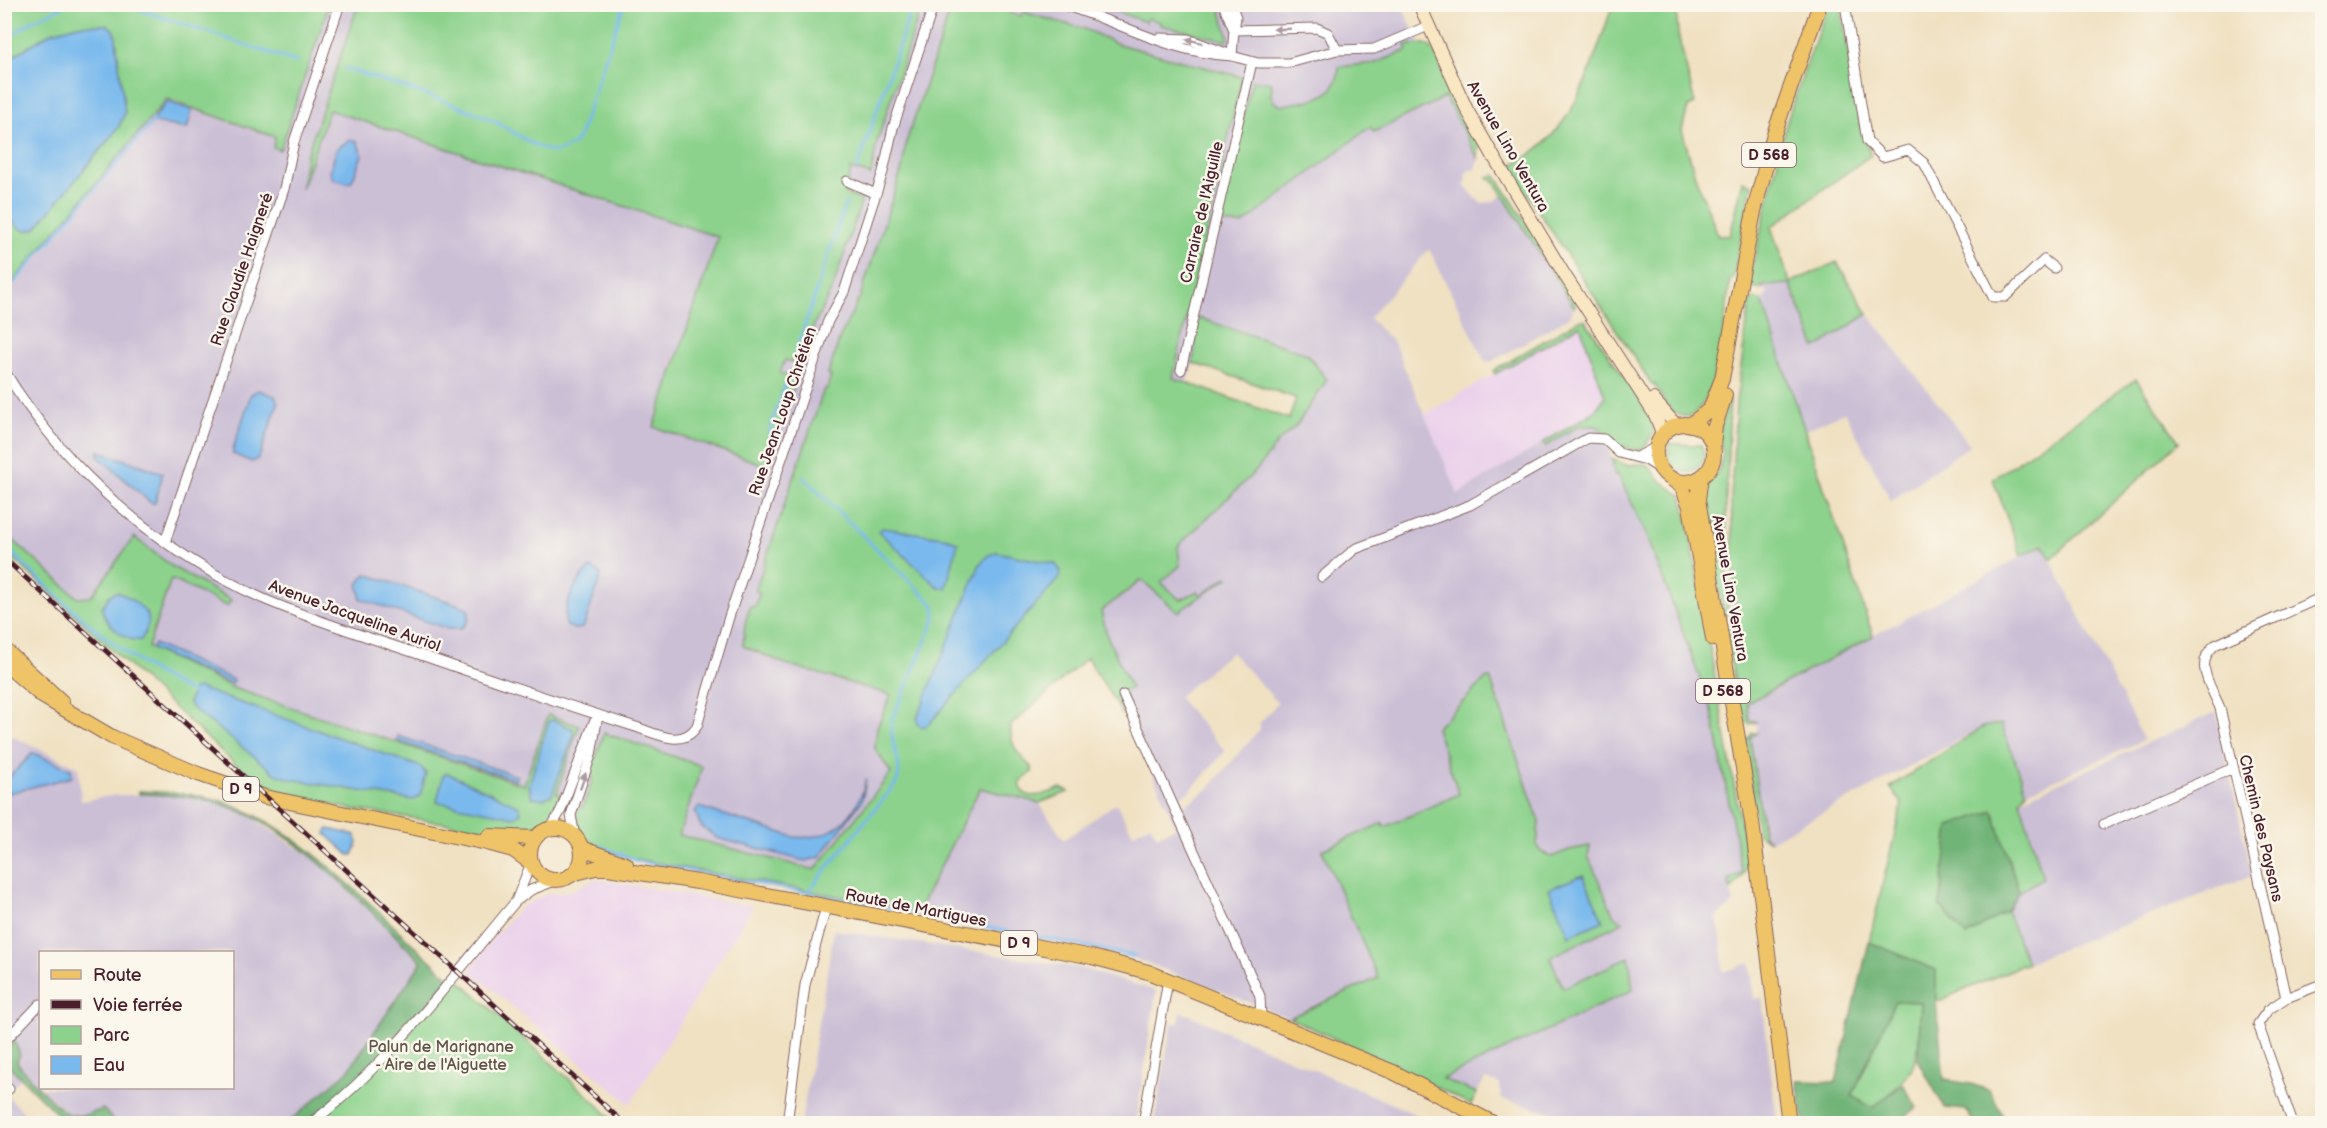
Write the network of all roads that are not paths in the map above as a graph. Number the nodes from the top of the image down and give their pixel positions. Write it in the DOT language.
graph roads {
  1 [pos="340,4"];
  2 [pos="934,4"];
  3 [pos="1059,4"];
  4 [pos="1223,4"];
  5 [pos="1232,4"];
  6 [pos="1419,4"];
  7 [pos="1820,4"];
  8 [pos="1845,4"];
  9 [pos="1428,26"];
  10 [pos="1233,30"];
  11 [pos="1337,50"];
  12 [pos="1232,56"];
  13 [pos="1252,62"];
  14 [pos="847,182"];
  15 [pos="876,194"];
  16 [pos="1543,237"];
  17 [pos="2054,268"];
  18 [pos="1737,310"];
  19 [pos="4,370"];
  20 [pos="1181,370"];
  21 [pos="1684,425"];
  22 [pos="1659,442"];
  23 [pos="1713,446"];
  24 [pos="1634,458"];
  25 [pos="1665,474"];
  26 [pos="1701,477"];
  27 [pos="165,542"];
  28 [pos="1322,577"];
  29 [pos="2322,597"];
  30 [pos="4,649"];
  31 [pos="4,663"];
  32 [pos="1123,695"];
  33 [pos="77,715"];
  34 [pos="598,715"];
  35 [pos="2233,768"];
  36 [pos="2104,824"];
  37 [pos="416,828"];
  38 [pos="551,828"];
  39 [pos="535,838"];
  40 [pos="578,843"];
  41 [pos="1755,853"];
  42 [pos="531,863"];
  43 [pos="572,874"];
  44 [pos="557,880"];
  45 [pos="698,882"];
  46 [pos="516,900"];
  47 [pos="826,907"];
  48 [pos="1168,980"];
  49 [pos="2322,984"];
  50 [pos="2286,998"];
  51 [pos="39,1005"];
  52 [pos="1261,1018"];
  53 [pos="4,1042"];
  54 [pos="1328,1047"];
  55 [pos="1791,1123"];
  56 [pos="310,1124"];
  57 [pos="787,1124"];
  58 [pos="1143,1124"];
  59 [pos="1474,1124"];
  60 [pos="1495,1124"];
  61 [pos="2293,1124"];
  1 -- 27 [label="street, Rue Claudie Haigneré"];
  2 -- 15 [label="street, Rue Jean-Loup Chrétien"];
  3 -- 12 [label="street"];
  4 -- 10 [label="street"];
  5 -- 10 [label="street"];
  6 -- 9 [label="main road, Avenue Lino Ventura"];
  7 -- 18 [label="main road, D 568"];
  8 -- 17 [label="street"];
  9 -- 11 [label="street"];
  9 -- 16 [label="main road, Avenue Lino Ventura"];
  11 -- 10 [label="street, one-way"];
  10 -- 12 [label="street"];
  11 -- 13 [label="street"];
  12 -- 13 [label="street"];
  13 -- 20 [label="street, Carraire de l'Aiguille"];
  14 -- 15 [label="street"];
  15 -- 34 [label="street, Rue Jean-Loup Chrétien"];
  16 -- 21 [label="main road, Avenue Lino Ventura"];
  16 -- 22 [label="main road, Avenue Lino Ventura"];
  18 -- 21 [label="main road"];
  18 -- 23 [label="main road"];
  19 -- 27 [label="street, Avenue Jacqueline Auriol"];
  21 -- 22 [label="main road"];
  21 -- 23 [label="main road"];
  22 -- 24 [label="street"];
  22 -- 25 [label="main road"];
  23 -- 26 [label="main road"];
  24 -- 25 [label="street"];
  24 -- 28 [label="street"];
  25 -- 26 [label="main road"];
  25 -- 41 [label="main road, Avenue Lino Ventura / D 568"];
  26 -- 41 [label="main road, Avenue Lino Ventura / D 568"];
  27 -- 34 [label="street, Avenue Jacqueline Auriol"];
  29 -- 35 [label="street, Chemin des Paysans"];
  30 -- 33 [label="main road, D 9"];
  31 -- 33 [label="main road, D 9"];
  32 -- 52 [label="street"];
  33 -- 37 [label="main road, D 9"];
  34 -- 38 [label="street"];
  40 -- 34 [label="street, one-way"];
  35 -- 36 [label="street"];
  35 -- 50 [label="street, Chemin des Paysans"];
  37 -- 39 [label="main road, D 9"];
  37 -- 42 [label="main road, D 9"];
  38 -- 39 [label="main road"];
  38 -- 40 [label="main road"];
  39 -- 42 [label="main road"];
  40 -- 43 [label="main road"];
  40 -- 45 [label="main road, Route de Martigues / D 9"];
  41 -- 55 [label="main road, D 568"];
  42 -- 44 [label="main road"];
  42 -- 46 [label="street"];
  43 -- 44 [label="main road"];
  43 -- 45 [label="main road, Route de Martigues / D 9"];
  44 -- 46 [label="street"];
  45 -- 47 [label="main road, Route de Martigues / D 9"];
  46 -- 56 [label="street"];
  47 -- 48 [label="main road, Route de Martigues / D 9"];
  47 -- 57 [label="street"];
  48 -- 52 [label="main road, Route de Martigues / D 9"];
  48 -- 58 [label="street"];
  49 -- 50 [label="street"];
  50 -- 61 [label="street"];
  51 -- 53 [label="street"];
  52 -- 54 [label="main road, Route de Martigues / D 9"];
  54 -- 59 [label="main road, Route de Martigues / D 9"];
  54 -- 60 [label="main road, Route de Martigues / D 9"];
}
